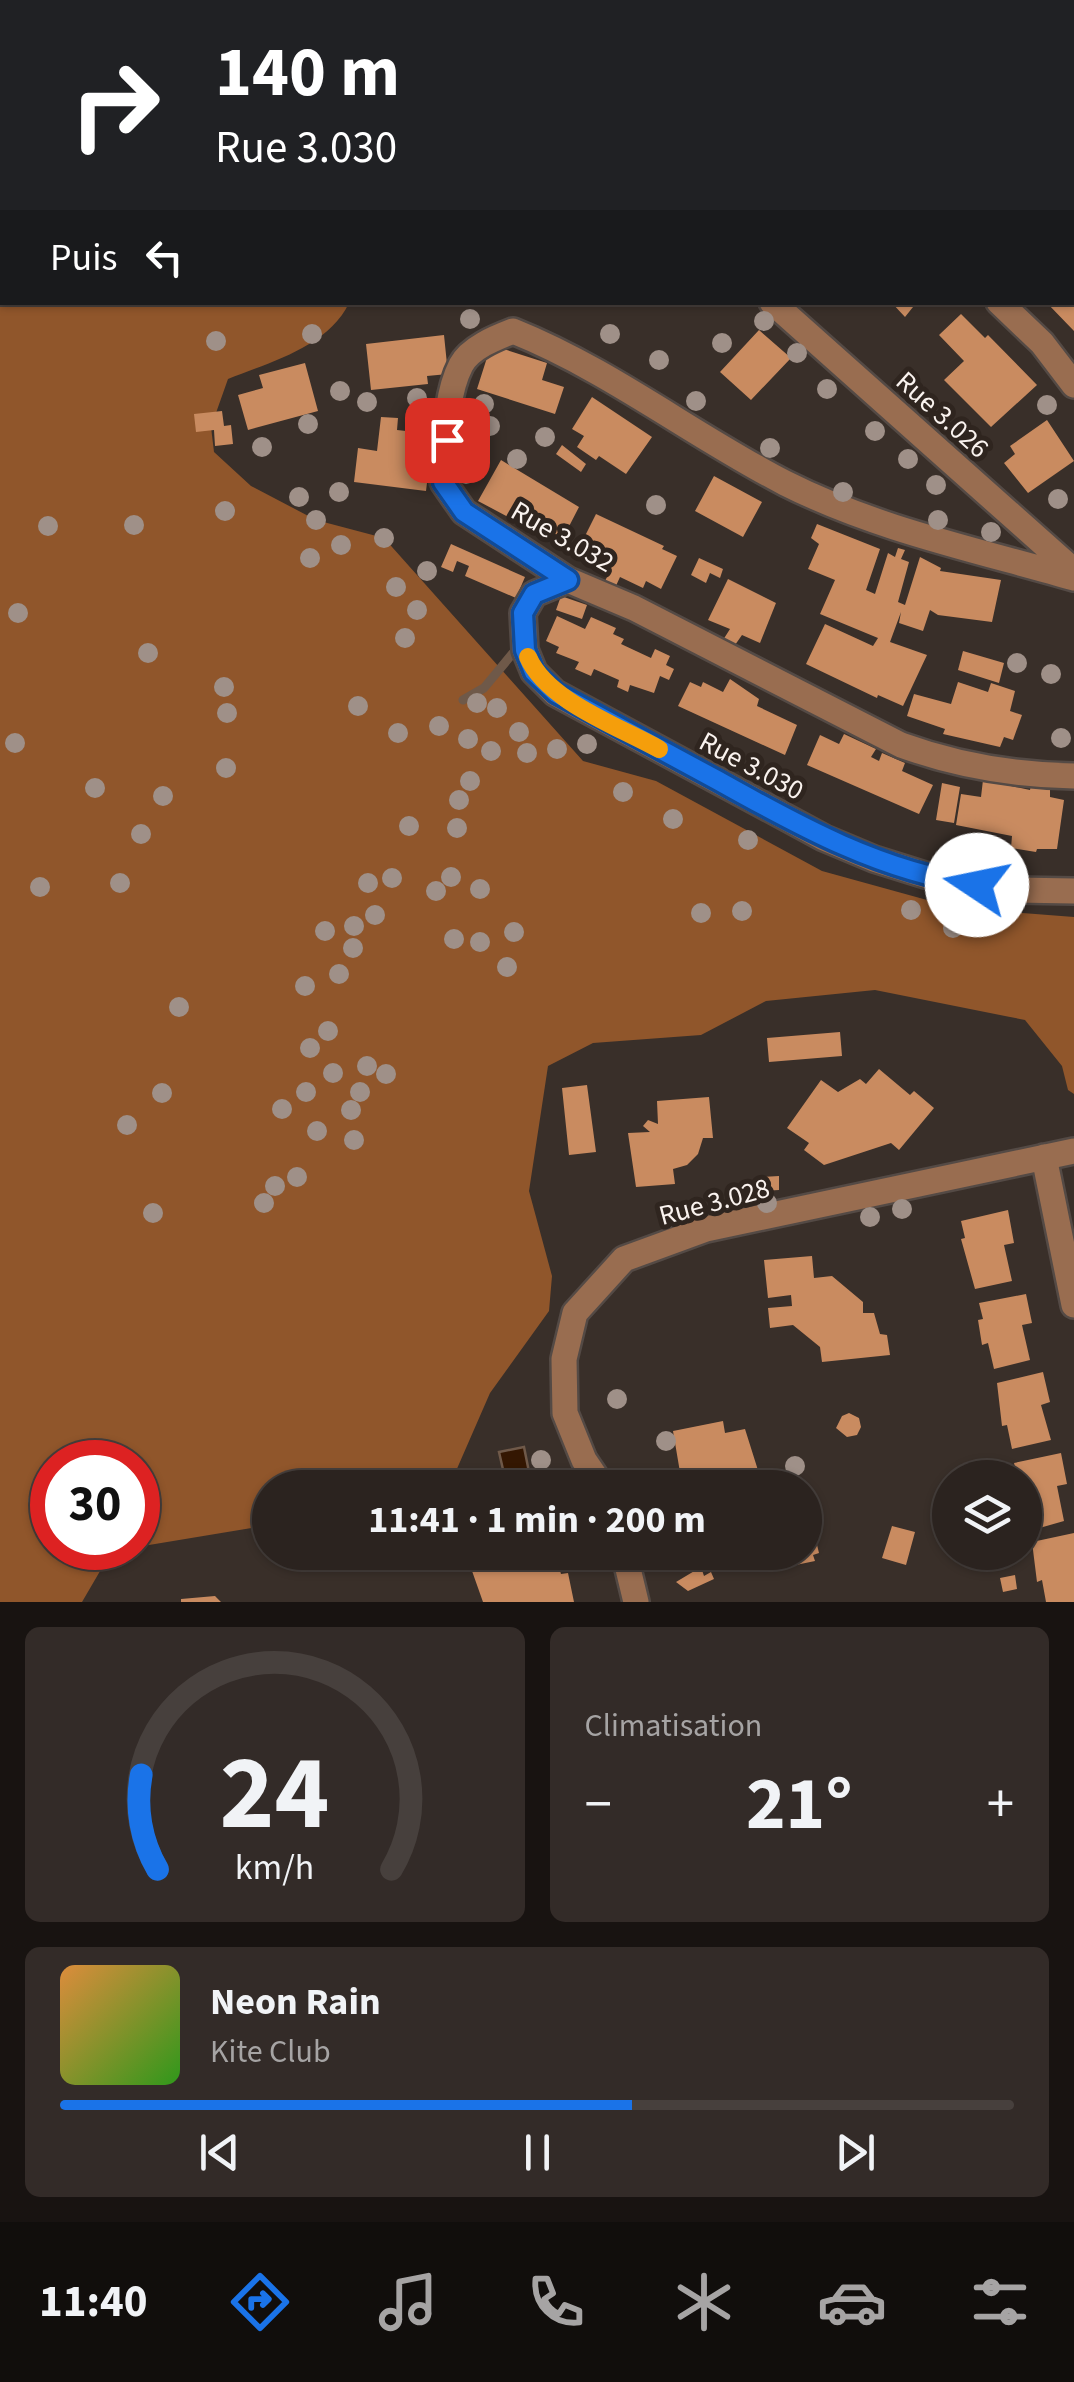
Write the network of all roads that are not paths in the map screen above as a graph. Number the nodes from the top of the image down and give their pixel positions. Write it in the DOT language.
graph roads {
  1 [pos="775,305"];
  2 [pos="1002,305"];
  3 [pos="1074,385"];
  4 [pos="1074,574"];
  5 [pos="568,580"];
  6 [pos="1074,776"];
  7 [pos="1074,891"];
  8 [pos="1074,1151"];
  9 [pos="1044,1157"];
  10 [pos="1074,1305"];
  11 [pos="591,1470"];
  12 [pos="628,1570"];
  13 [pos="636,1602"];
  1 -- 4 [label="street, Rue 3.026"];
  2 -- 3 [label="street"];
  4 -- 5 [label="street, Rue 3.032"];
  5 -- 6 [label="street, Rue 3.032"];
  5 -- 7 [label="street, Rue 3.030"];
  8 -- 9 [label="street, Rue 3.028"];
  9 -- 10 [label="street"];
  9 -- 11 [label="street, Rue 3.028"];
  12 -- 13 [label="street"];
}
